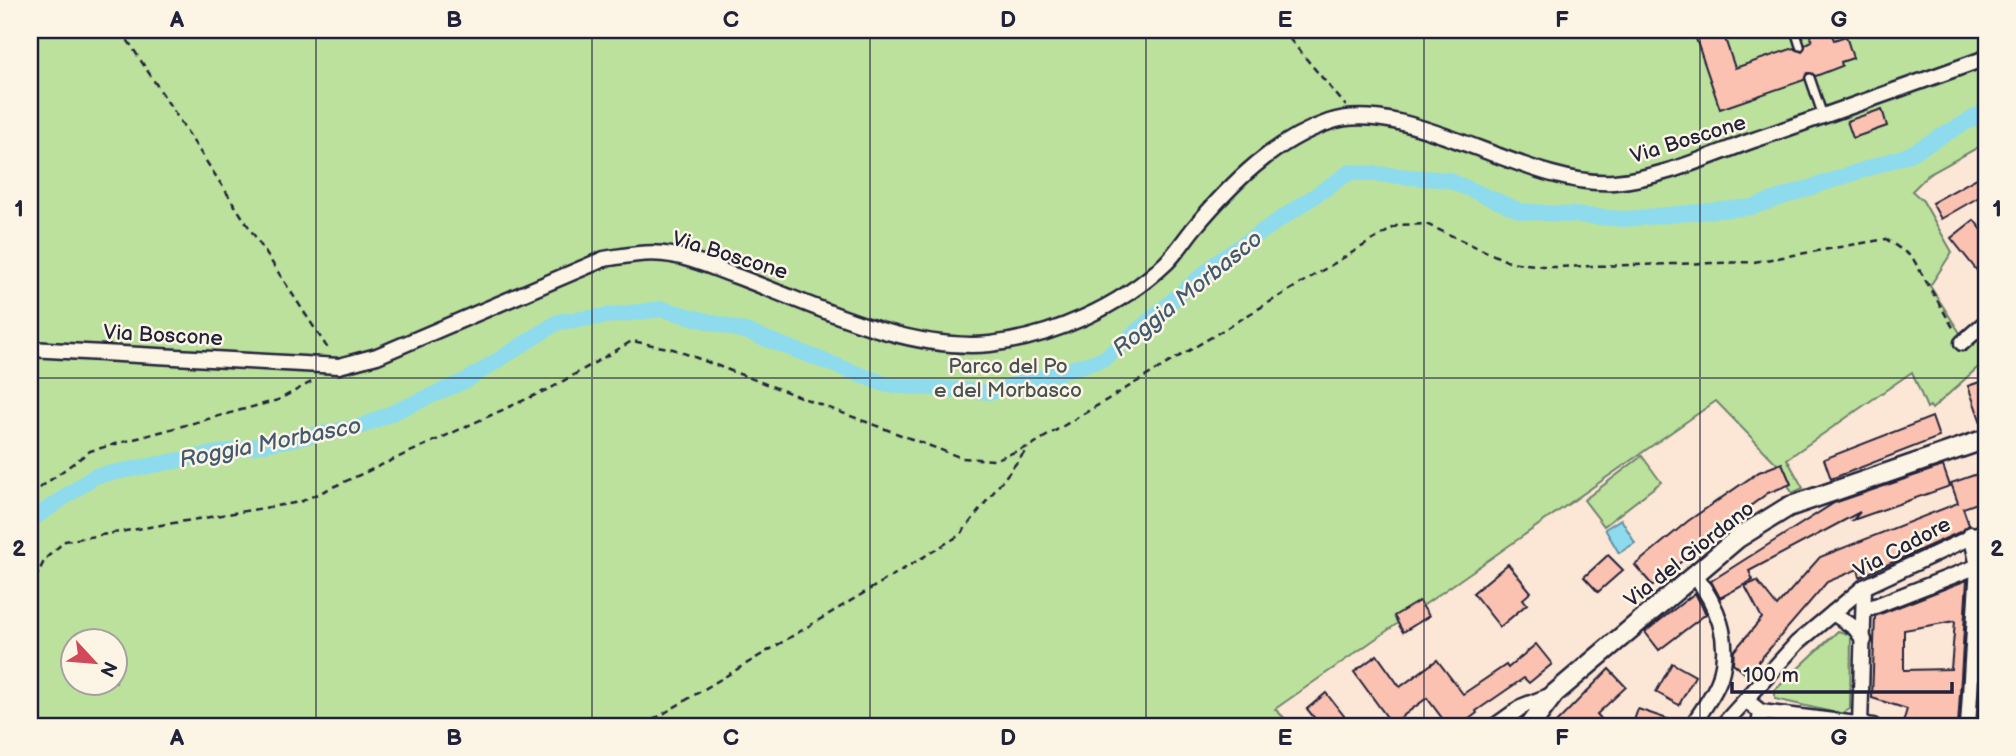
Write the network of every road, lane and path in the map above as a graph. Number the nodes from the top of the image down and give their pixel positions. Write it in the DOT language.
graph roads {
  1 [pos="121,30"];
  2 [pos="1282,30"];
  3 [pos="1795,30"];
  4 [pos="1800,46"];
  5 [pos="1986,58"];
  6 [pos="1810,78"];
  7 [pos="1355,116"];
  8 [pos="1823,116"];
  9 [pos="1986,323"];
  10 [pos="1962,343"];
  11 [pos="30,349"];
  12 [pos="340,366"];
  13 [pos="1986,439"];
  14 [pos="1030,446"];
  15 [pos="30,495"];
  16 [pos="1986,530"];
  17 [pos="1971,534"];
  18 [pos="1982,566"];
  19 [pos="1694,575"];
  20 [pos="1864,587"];
  21 [pos="30,590"];
  22 [pos="1865,610"];
  23 [pos="1833,613"];
  24 [pos="1864,640"];
  25 [pos="1554,694"];
  26 [pos="1746,701"];
  27 [pos="1760,719"];
  28 [pos="643,726"];
  29 [pos="1496,726"];
  30 [pos="1530,726"];
  31 [pos="1692,726"];
  32 [pos="1722,726"];
  33 [pos="1865,726"];
  34 [pos="1968,726"];
  1 -- 12 [label="path"];
  2 -- 7 [label="path"];
  3 -- 4 [label="lane"];
  5 -- 8 [label="street, Via Boscone"];
  6 -- 8 [label="lane"];
  7 -- 8 [label="street, Via Boscone"];
  7 -- 12 [label="street, Via Boscone"];
  9 -- 10 [label="street"];
  10 -- 14 [label="path"];
  11 -- 12 [label="street, Via Boscone"];
  12 -- 15 [label="path"];
  13 -- 19 [label="street, Via del Giordano"];
  14 -- 21 [label="path"];
  14 -- 28 [label="path"];
  16 -- 17 [label="street, Via Cadore"];
  17 -- 18 [label="street"];
  17 -- 20 [label="street, Via Cadore"];
  18 -- 22 [label="street, Via Cadore"];
  18 -- 34 [label="street"];
  19 -- 25 [label="street, Via del Giordano"];
  19 -- 31 [label="street"];
  20 -- 22 [label="street"];
  20 -- 23 [label="street, Via Cadore"];
  22 -- 24 [label="street"];
  23 -- 24 [label="street"];
  23 -- 26 [label="street, Via Cadore"];
  24 -- 33 [label="street"];
  25 -- 29 [label="street"];
  25 -- 30 [label="street, Via del Giordano"];
  26 -- 27 [label="street"];
  26 -- 32 [label="street, Via Cadore"];
  27 -- 33 [label="street"];
}
